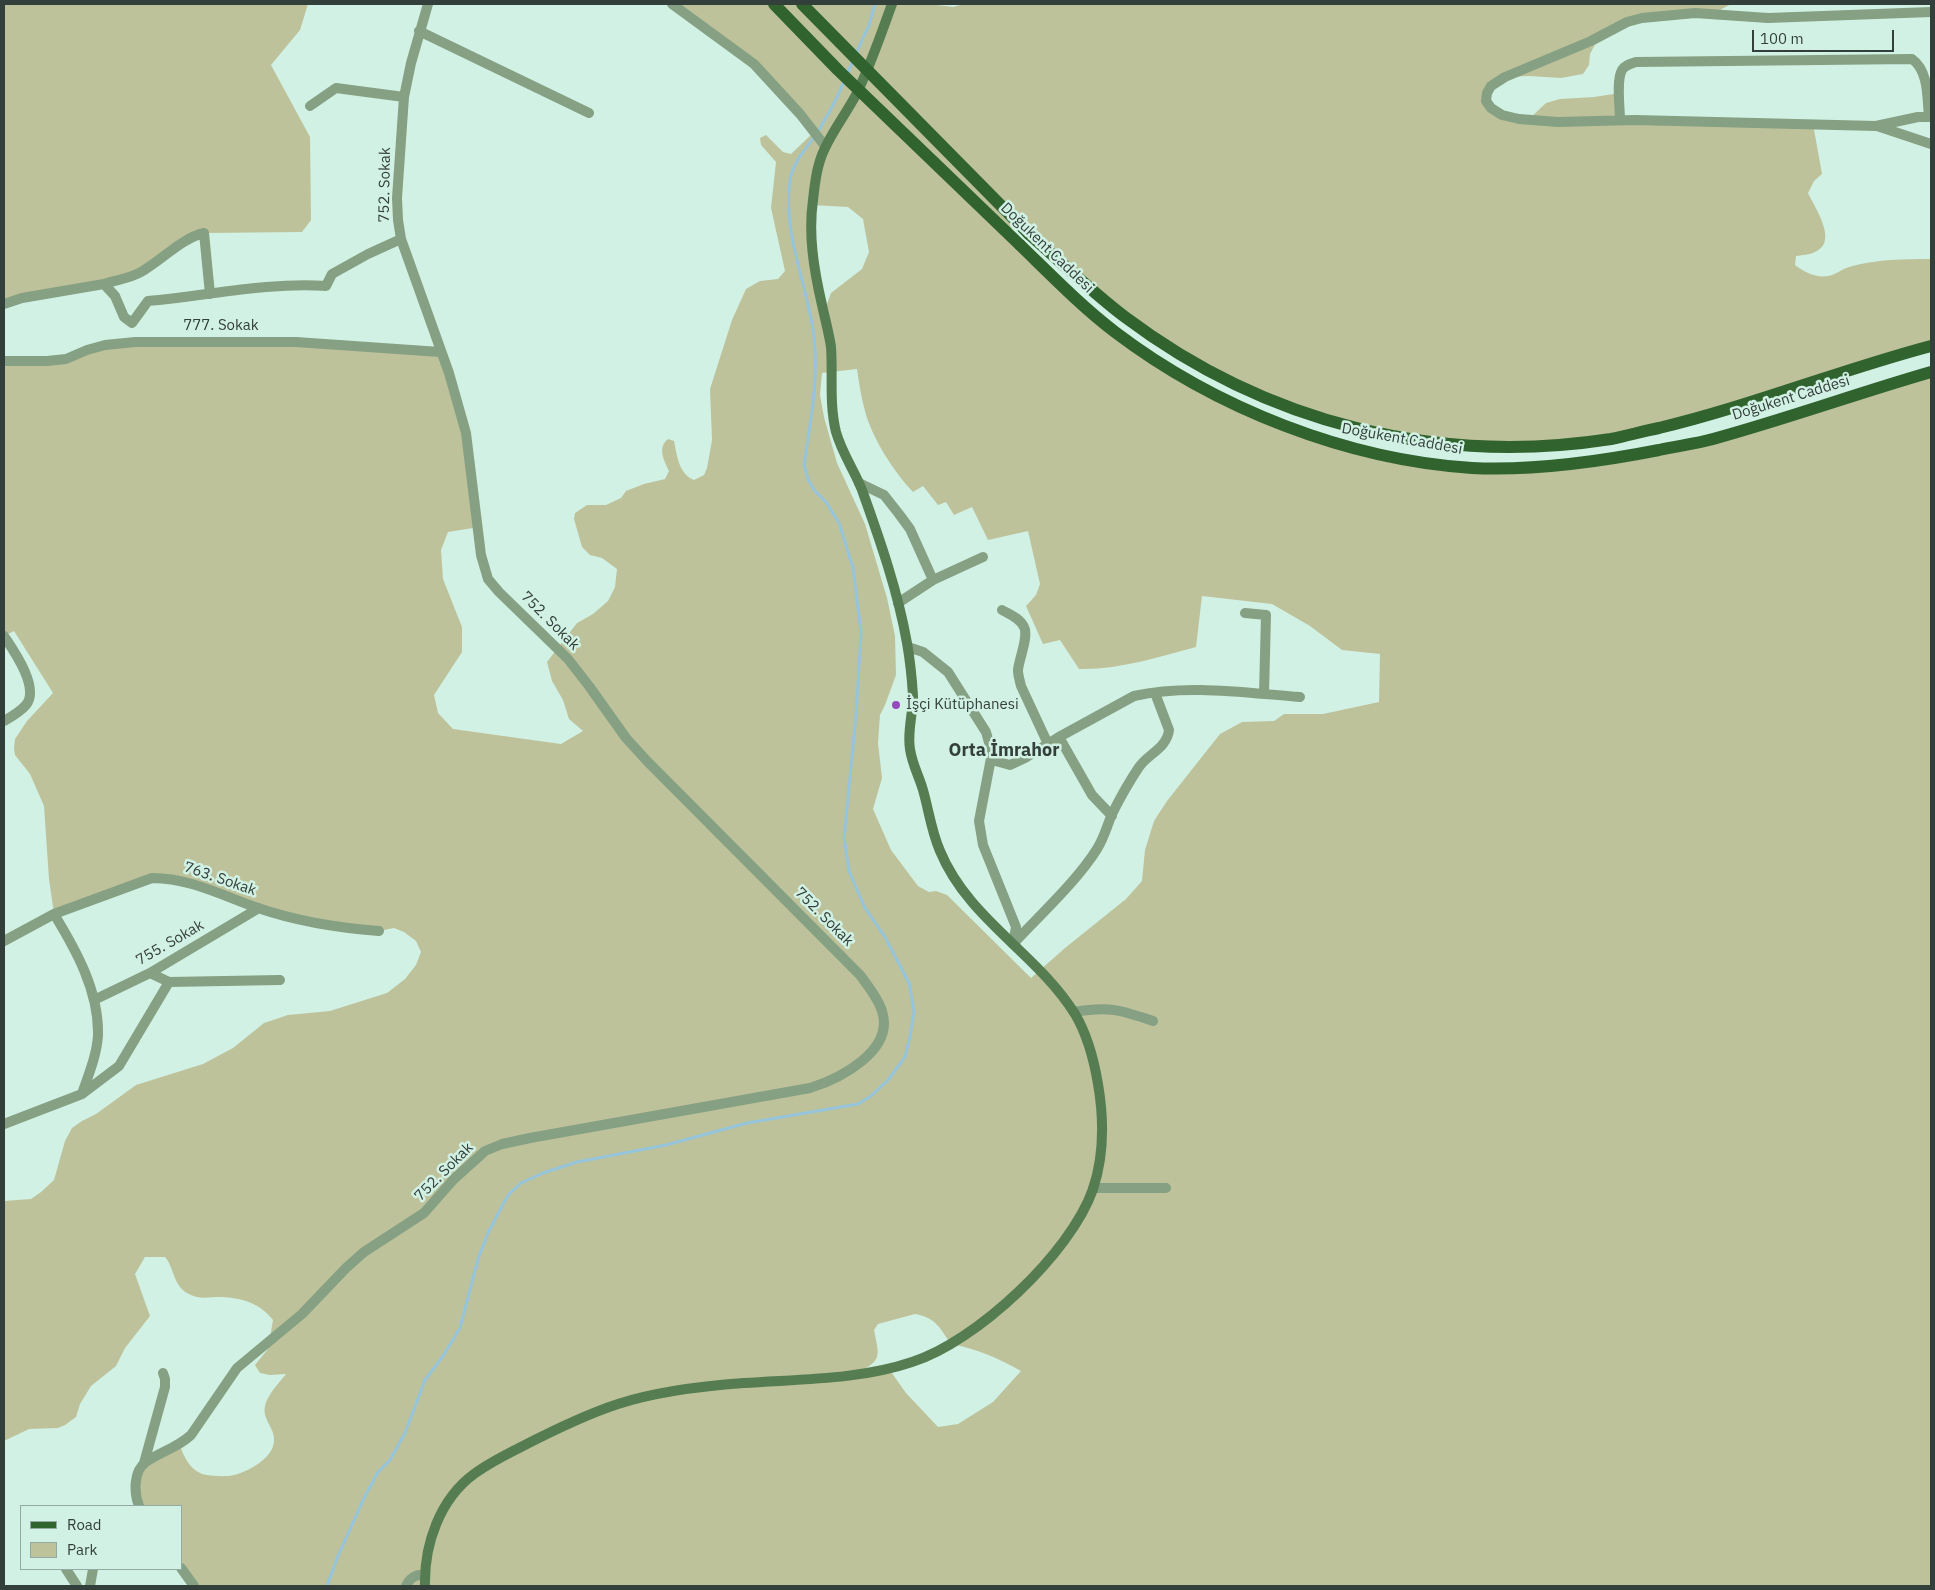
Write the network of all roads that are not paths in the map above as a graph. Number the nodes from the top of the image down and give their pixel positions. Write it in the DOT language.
graph roads {
  1 [pos="428,4"];
  2 [pos="672,4"];
  3 [pos="774,4"];
  4 [pos="802,4"];
  5 [pos="892,4"];
  6 [pos="1931,12"];
  7 [pos="419,31"];
  8 [pos="404,97"];
  9 [pos="310,106"];
  10 [pos="589,112"];
  11 [pos="1930,117"];
  12 [pos="1620,120"];
  13 [pos="1876,126"];
  14 [pos="1931,144"];
  15 [pos="825,146"];
  16 [pos="401,239"];
  17 [pos="104,284"];
  18 [pos="210,294"];
  19 [pos="4,304"];
  20 [pos="132,323"];
  21 [pos="135,342"];
  22 [pos="1931,346"];
  23 [pos="440,352"];
  24 [pos="4,361"];
  25 [pos="1931,372"];
  26 [pos="859,483"];
  27 [pos="983,557"];
  28 [pos="933,580"];
  29 [pos="898,603"];
  30 [pos="1002,610"];
  31 [pos="1245,613"];
  32 [pos="4,636"];
  33 [pos="908,646"];
  34 [pos="1155,693"];
  35 [pos="1264,694"];
  36 [pos="1300,697"];
  37 [pos="4,721"];
  38 [pos="1059,737"];
  39 [pos="1048,744"];
  40 [pos="992,760"];
  41 [pos="1112,816"];
  42 [pos="259,908"];
  43 [pos="54,914"];
  44 [pos="378,931"];
  45 [pos="4,941"];
  46 [pos="1013,944"];
  47 [pos="150,973"];
  48 [pos="280,980"];
  49 [pos="169,982"];
  50 [pos="94,1000"];
  51 [pos="1074,1012"];
  52 [pos="1153,1022"];
  53 [pos="82,1094"];
  54 [pos="4,1124"];
  55 [pos="1093,1188"];
  56 [pos="1166,1188"];
  57 [pos="163,1373"];
  58 [pos="144,1463"];
  59 [pos="139,1505"];
  60 [pos="182,1569"];
  61 [pos="67,1570"];
  62 [pos="93,1570"];
  63 [pos="425,1575"];
  64 [pos="77,1586"];
  65 [pos="90,1586"];
  66 [pos="194,1586"];
  67 [pos="406,1586"];
  68 [pos="425,1586"];
  1 -- 7 [label="street, 752. Sokak"];
  2 -- 15 [label="street"];
  3 -- 25 [label="main road, Doğukent Caddesi, bridge"];
  4 -- 22 [label="main road, Doğukent Caddesi, bridge"];
  5 -- 15 [label="street"];
  6 -- 12 [label="street"];
  7 -- 8 [label="street, 752. Sokak"];
  7 -- 10 [label="street"];
  8 -- 9 [label="street"];
  8 -- 16 [label="street, 752. Sokak"];
  11 -- 12 [label="street"];
  11 -- 13 [label="street"];
  12 -- 13 [label="street"];
  13 -- 14 [label="street"];
  15 -- 26 [label="street"];
  16 -- 18 [label="street"];
  16 -- 23 [label="street, 752. Sokak"];
  17 -- 18 [label="street"];
  17 -- 19 [label="street"];
  17 -- 20 [label="street"];
  18 -- 20 [label="street"];
  20 -- 21 [label="street"];
  21 -- 23 [label="street, 777. Sokak"];
  21 -- 24 [label="street, 777. Sokak"];
  23 -- 58 [label="street, 752. Sokak"];
  26 -- 28 [label="street"];
  26 -- 29 [label="street"];
  27 -- 28 [label="street"];
  28 -- 29 [label="street"];
  29 -- 33 [label="street"];
  30 -- 39 [label="street"];
  31 -- 35 [label="street"];
  32 -- 37 [label="street"];
  33 -- 40 [label="street"];
  33 -- 46 [label="street"];
  34 -- 35 [label="street"];
  34 -- 38 [label="street"];
  34 -- 41 [label="street"];
  35 -- 36 [label="street"];
  38 -- 39 [label="street"];
  38 -- 41 [label="street"];
  39 -- 40 [label="street"];
  40 -- 46 [label="street"];
  41 -- 46 [label="street"];
  42 -- 43 [label="street, 763. Sokak"];
  42 -- 44 [label="street, 763. Sokak"];
  42 -- 47 [label="street, 755. Sokak"];
  43 -- 45 [label="street, 763. Sokak"];
  43 -- 50 [label="street"];
  46 -- 51 [label="street"];
  47 -- 49 [label="street"];
  47 -- 50 [label="street, 755. Sokak"];
  48 -- 49 [label="street"];
  49 -- 53 [label="street"];
  50 -- 53 [label="street"];
  51 -- 52 [label="street"];
  51 -- 55 [label="street"];
  53 -- 54 [label="street"];
  55 -- 56 [label="street"];
  55 -- 63 [label="street"];
  57 -- 58 [label="street"];
  58 -- 59 [label="street"];
  60 -- 66 [label="street"];
  61 -- 64 [label="street"];
  62 -- 65 [label="street"];
  63 -- 67 [label="street"];
  63 -- 68 [label="street"];
}
